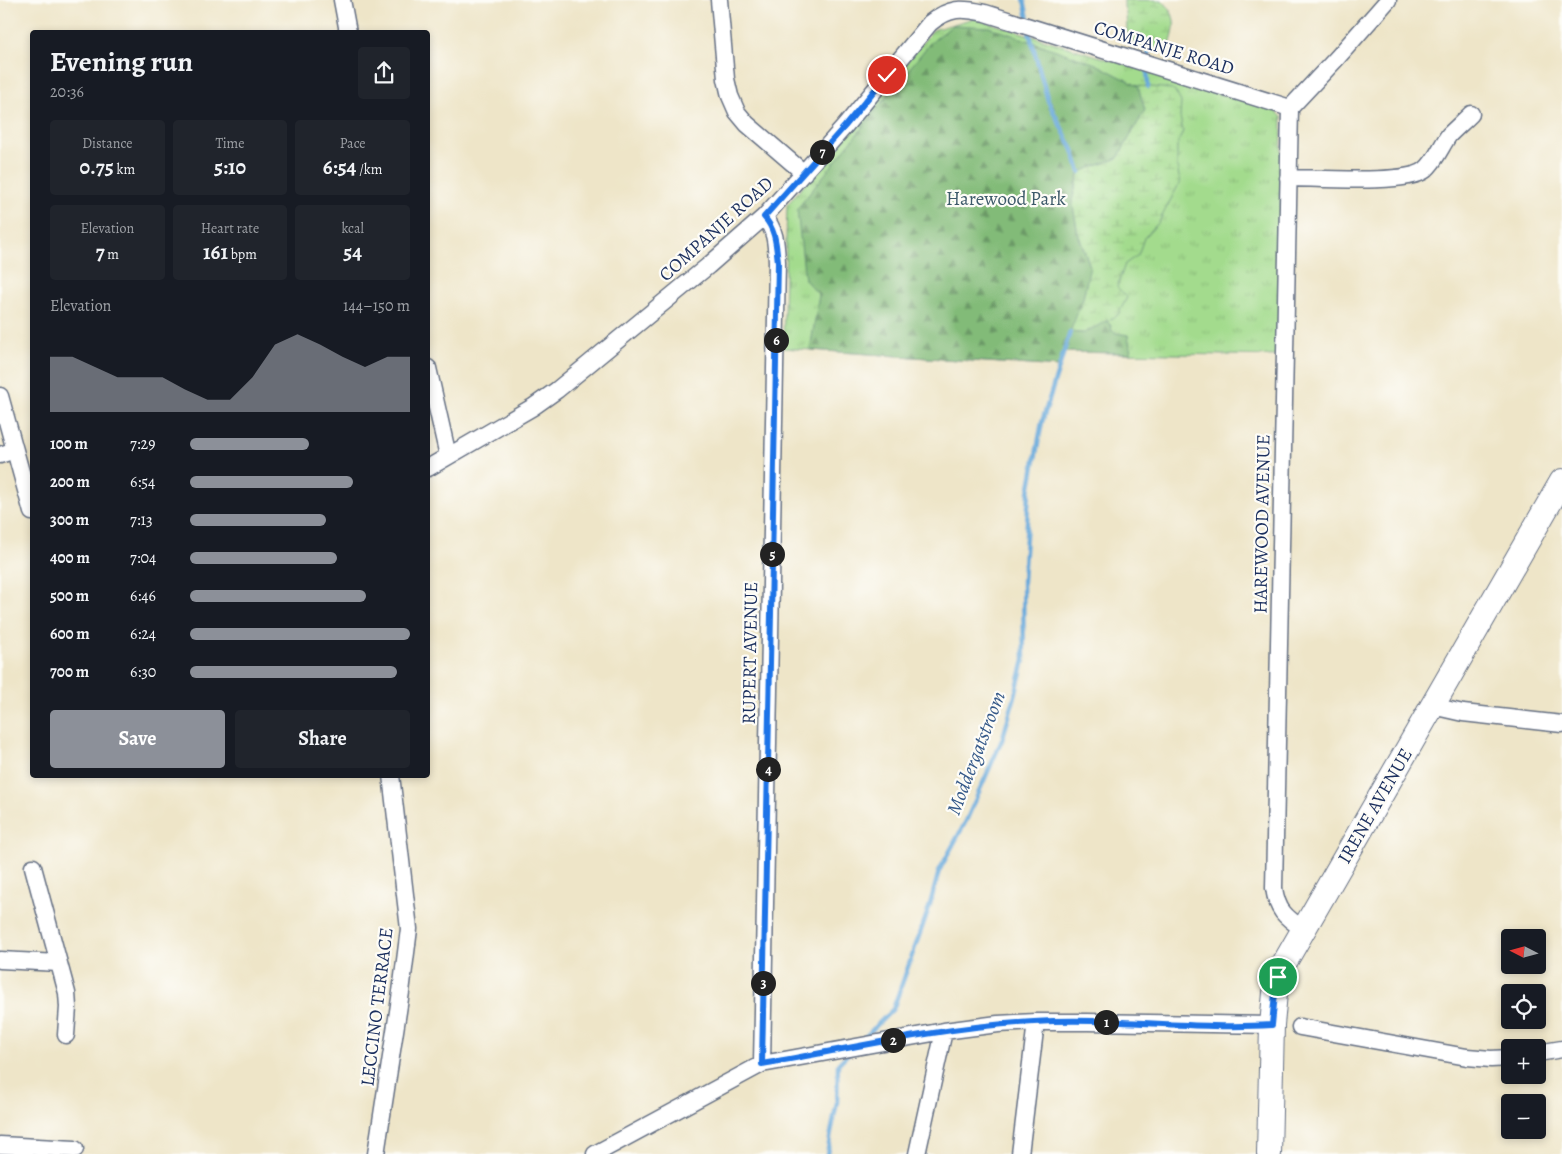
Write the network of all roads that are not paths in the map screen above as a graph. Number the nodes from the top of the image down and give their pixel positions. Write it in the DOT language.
graph roads {
  1 [pos="342,0"];
  2 [pos="719,0"];
  3 [pos="1388,0"];
  4 [pos="348,30"];
  5 [pos="1290,108"];
  6 [pos="1471,114"];
  7 [pos="804,172"];
  8 [pos="1288,178"];
  9 [pos="764,217"];
  10 [pos="430,377"];
  11 [pos="0,396"];
  12 [pos="8,452"];
  13 [pos="448,456"];
  14 [pos="430,467"];
  15 [pos="1562,482"];
  16 [pos="30,507"];
  17 [pos="1433,704"];
  18 [pos="1562,724"];
  19 [pos="391,778"];
  20 [pos="33,867"];
  21 [pos="1303,929"];
  22 [pos="0,960"];
  23 [pos="59,963"];
  24 [pos="1036,1022"];
  25 [pos="1272,1025"];
  26 [pos="1300,1027"];
  27 [pos="944,1031"];
  28 [pos="66,1035"];
  29 [pos="1562,1049"];
  30 [pos="1546,1052"];
  31 [pos="1501,1058"];
  32 [pos="762,1064"];
  33 [pos="0,1145"];
  34 [pos="75,1149"];
  35 [pos="376,1154"];
  36 [pos="595,1154"];
  37 [pos="918,1154"];
  38 [pos="1020,1154"];
  39 [pos="1269,1154"];
  1 -- 4 [label="street"];
  2 -- 7 [label="street"];
  3 -- 5 [label="street"];
  5 -- 7 [label="street, COMPANJE ROAD"];
  5 -- 8 [label="street, HAREWOOD AVENUE"];
  6 -- 8 [label="street"];
  7 -- 9 [label="street, COMPANJE ROAD"];
  8 -- 21 [label="street, HAREWOOD AVENUE"];
  9 -- 13 [label="street, COMPANJE ROAD"];
  9 -- 32 [label="street, RUPERT AVENUE"];
  10 -- 13 [label="street"];
  11 -- 12 [label="street"];
  12 -- 16 [label="street"];
  13 -- 14 [label="street, COMPANJE ROAD"];
  15 -- 17 [label="street, IRENE AVENUE"];
  17 -- 18 [label="street"];
  17 -- 21 [label="street, IRENE AVENUE"];
  19 -- 35 [label="street, LECCINO TERRACE"];
  20 -- 23 [label="street"];
  21 -- 25 [label="street, IRENE AVENUE"];
  22 -- 23 [label="street"];
  23 -- 28 [label="street"];
  24 -- 25 [label="street"];
  24 -- 27 [label="street"];
  24 -- 38 [label="street"];
  25 -- 39 [label="street, IRENE AVENUE"];
  26 -- 31 [label="street"];
  27 -- 32 [label="street"];
  27 -- 37 [label="street"];
  29 -- 30 [label="street"];
  32 -- 36 [label="street"];
  33 -- 34 [label="street"];
}
